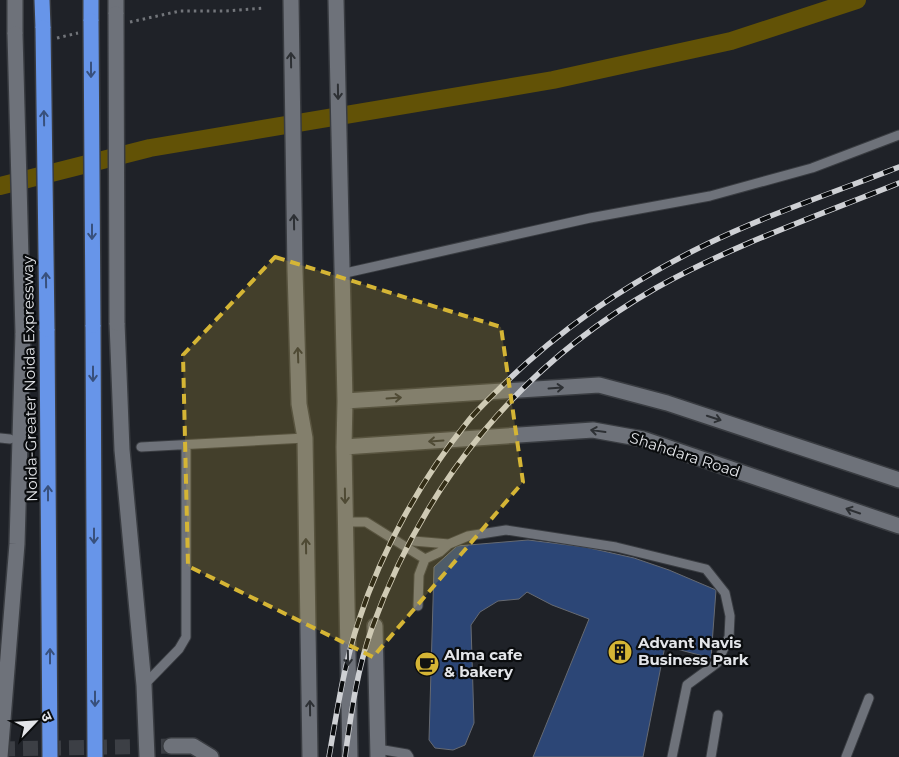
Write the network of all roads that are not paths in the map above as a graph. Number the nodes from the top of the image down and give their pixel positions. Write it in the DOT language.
graph roads {
  1 [pos="15,0"];
  2 [pos="42,0"];
  3 [pos="91,0"];
  4 [pos="336,4"];
  5 [pos="116,7"];
  6 [pos="291,7"];
  7 [pos="899,135"];
  8 [pos="341,268"];
  9 [pos="345,401"];
  10 [pos="0,438"];
  11 [pos="305,438"];
  12 [pos="10,439"];
  13 [pos="186,446"];
  14 [pos="140,447"];
  15 [pos="344,447"];
  16 [pos="899,480"];
  17 [pos="345,522"];
  18 [pos="899,526"];
  19 [pos="413,541"];
  20 [pos="449,544"];
  21 [pos="425,558"];
  22 [pos="418,606"];
  23 [pos="375,626"];
  24 [pos="144,685"];
  25 [pos="869,698"];
  26 [pos="2,703"];
  27 [pos="718,715"];
  28 [pos="171,746"];
  29 [pos="378,753"];
  30 [pos="0,757"];
  31 [pos="50,757"];
  32 [pos="95,757"];
  33 [pos="147,757"];
  34 [pos="211,757"];
  35 [pos="310,757"];
  36 [pos="350,757"];
  37 [pos="409,757"];
  38 [pos="672,757"];
  39 [pos="711,757"];
  40 [pos="846,757"];
  1 -- 26 [label="street, bridge"];
  31 -- 2 [label="highway, Noida-Greater Noida Expressway, one-way, bridge"];
  3 -- 32 [label="highway, one-way, bridge"];
  4 -- 8 [label="street, one-way"];
  5 -- 24 [label="street, bridge"];
  11 -- 6 [label="street, one-way"];
  7 -- 8 [label="lane"];
  8 -- 9 [label="street"];
  9 -- 15 [label="street"];
  9 -- 16 [label="street, one-way"];
  10 -- 12 [label="lane"];
  11 -- 13 [label="lane"];
  35 -- 11 [label="street, one-way"];
  13 -- 14 [label="lane"];
  13 -- 24 [label="lane"];
  15 -- 17 [label="street, one-way"];
  18 -- 15 [label="street, Shahdara Road, one-way"];
  17 -- 21 [label="lane"];
  17 -- 36 [label="street, one-way"];
  19 -- 20 [label="lane"];
  20 -- 21 [label="lane"];
  20 -- 38 [label="lane"];
  21 -- 22 [label="lane"];
  23 -- 29 [label="street"];
  24 -- 33 [label="street"];
  25 -- 40 [label="lane"];
  26 -- 30 [label="street"];
  27 -- 39 [label="lane"];
  28 -- 34 [label="street"];
  29 -- 37 [label="lane"];
}
